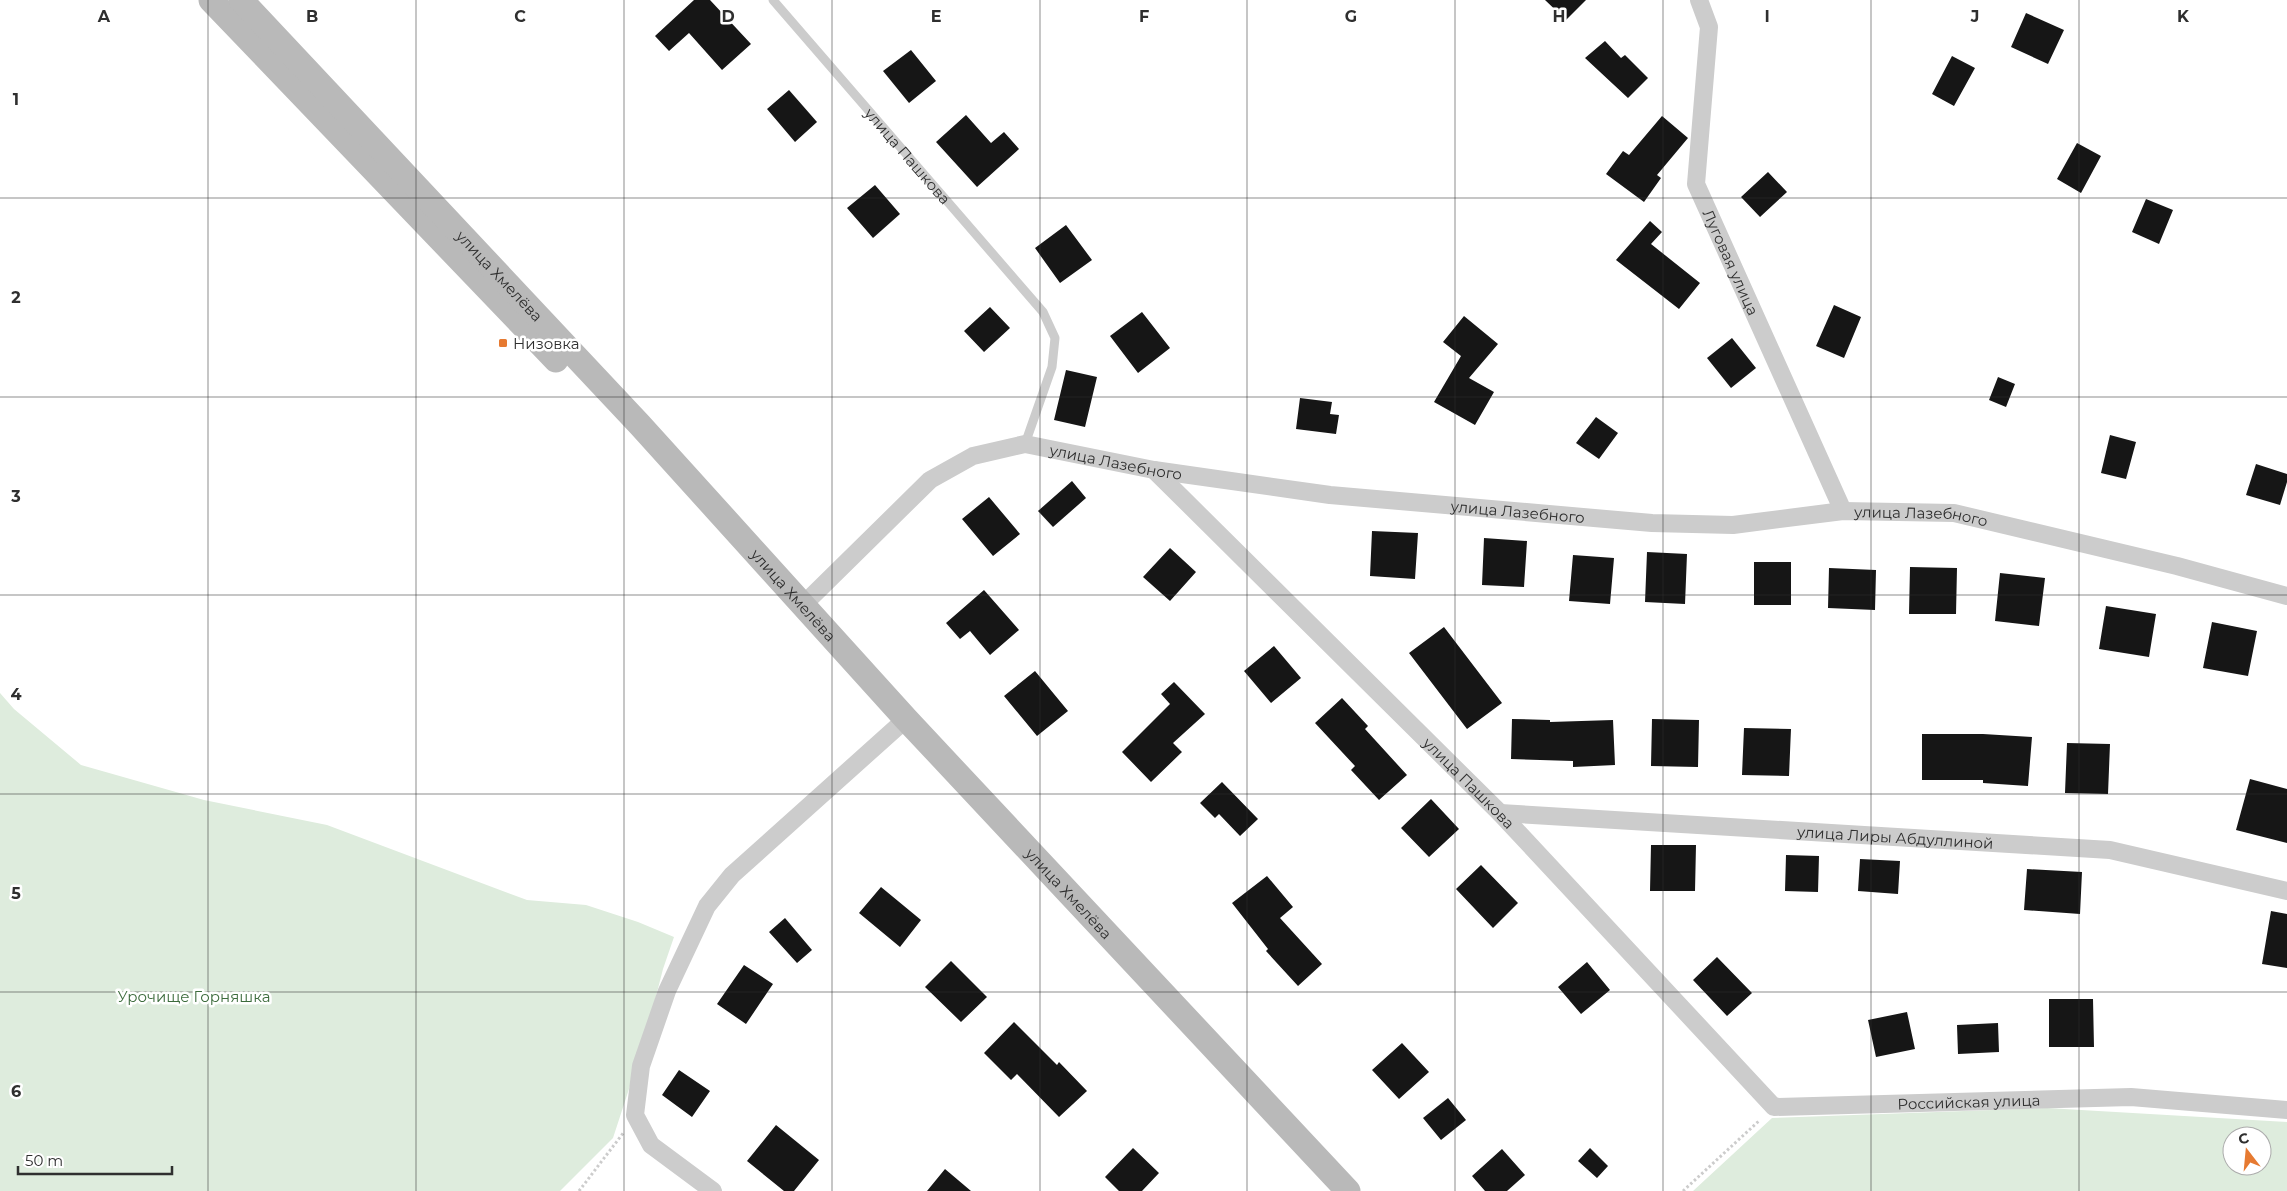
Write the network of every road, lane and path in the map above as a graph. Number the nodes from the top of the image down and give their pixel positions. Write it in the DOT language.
graph roads {
  1 [pos="211,0"];
  2 [pos="241,0"];
  3 [pos="773,0"];
  4 [pos="1699,0"];
  5 [pos="1025,444"];
  6 [pos="1154,470"];
  7 [pos="1843,511"];
  8 [pos="2287,596"];
  9 [pos="802,606"];
  10 [pos="906,719"];
  11 [pos="1500,812"];
  12 [pos="2287,891"];
  13 [pos="1774,1107"];
  14 [pos="2287,1110"];
  15 [pos="636,1115"];
  16 [pos="579,1191"];
  17 [pos="713,1191"];
  18 [pos="1348,1191"];
  19 [pos="1684,1191"];
  1 -- 9 [label="main road"];
  2 -- 9 [label="main road, улица Хмелёва"];
  3 -- 5 [label="lane, улица Пашкова"];
  4 -- 7 [label="street, Луговая улица"];
  5 -- 6 [label="street, улица Лазебного"];
  5 -- 9 [label="street, улица Лазебного"];
  6 -- 7 [label="street, улица Лазебного"];
  6 -- 11 [label="street, улица Пашкова"];
  7 -- 8 [label="street, улица Лазебного"];
  9 -- 10 [label="main road, улица Хмелёва"];
  10 -- 15 [label="street"];
  10 -- 18 [label="main road, улица Хмелёва"];
  11 -- 12 [label="street, улица Лиры Абдуллиной"];
  11 -- 13 [label="street, улица Пашкова"];
  13 -- 14 [label="street, Российская улица"];
  13 -- 19 [label="path"];
  15 -- 16 [label="path"];
  15 -- 17 [label="street"];
}
